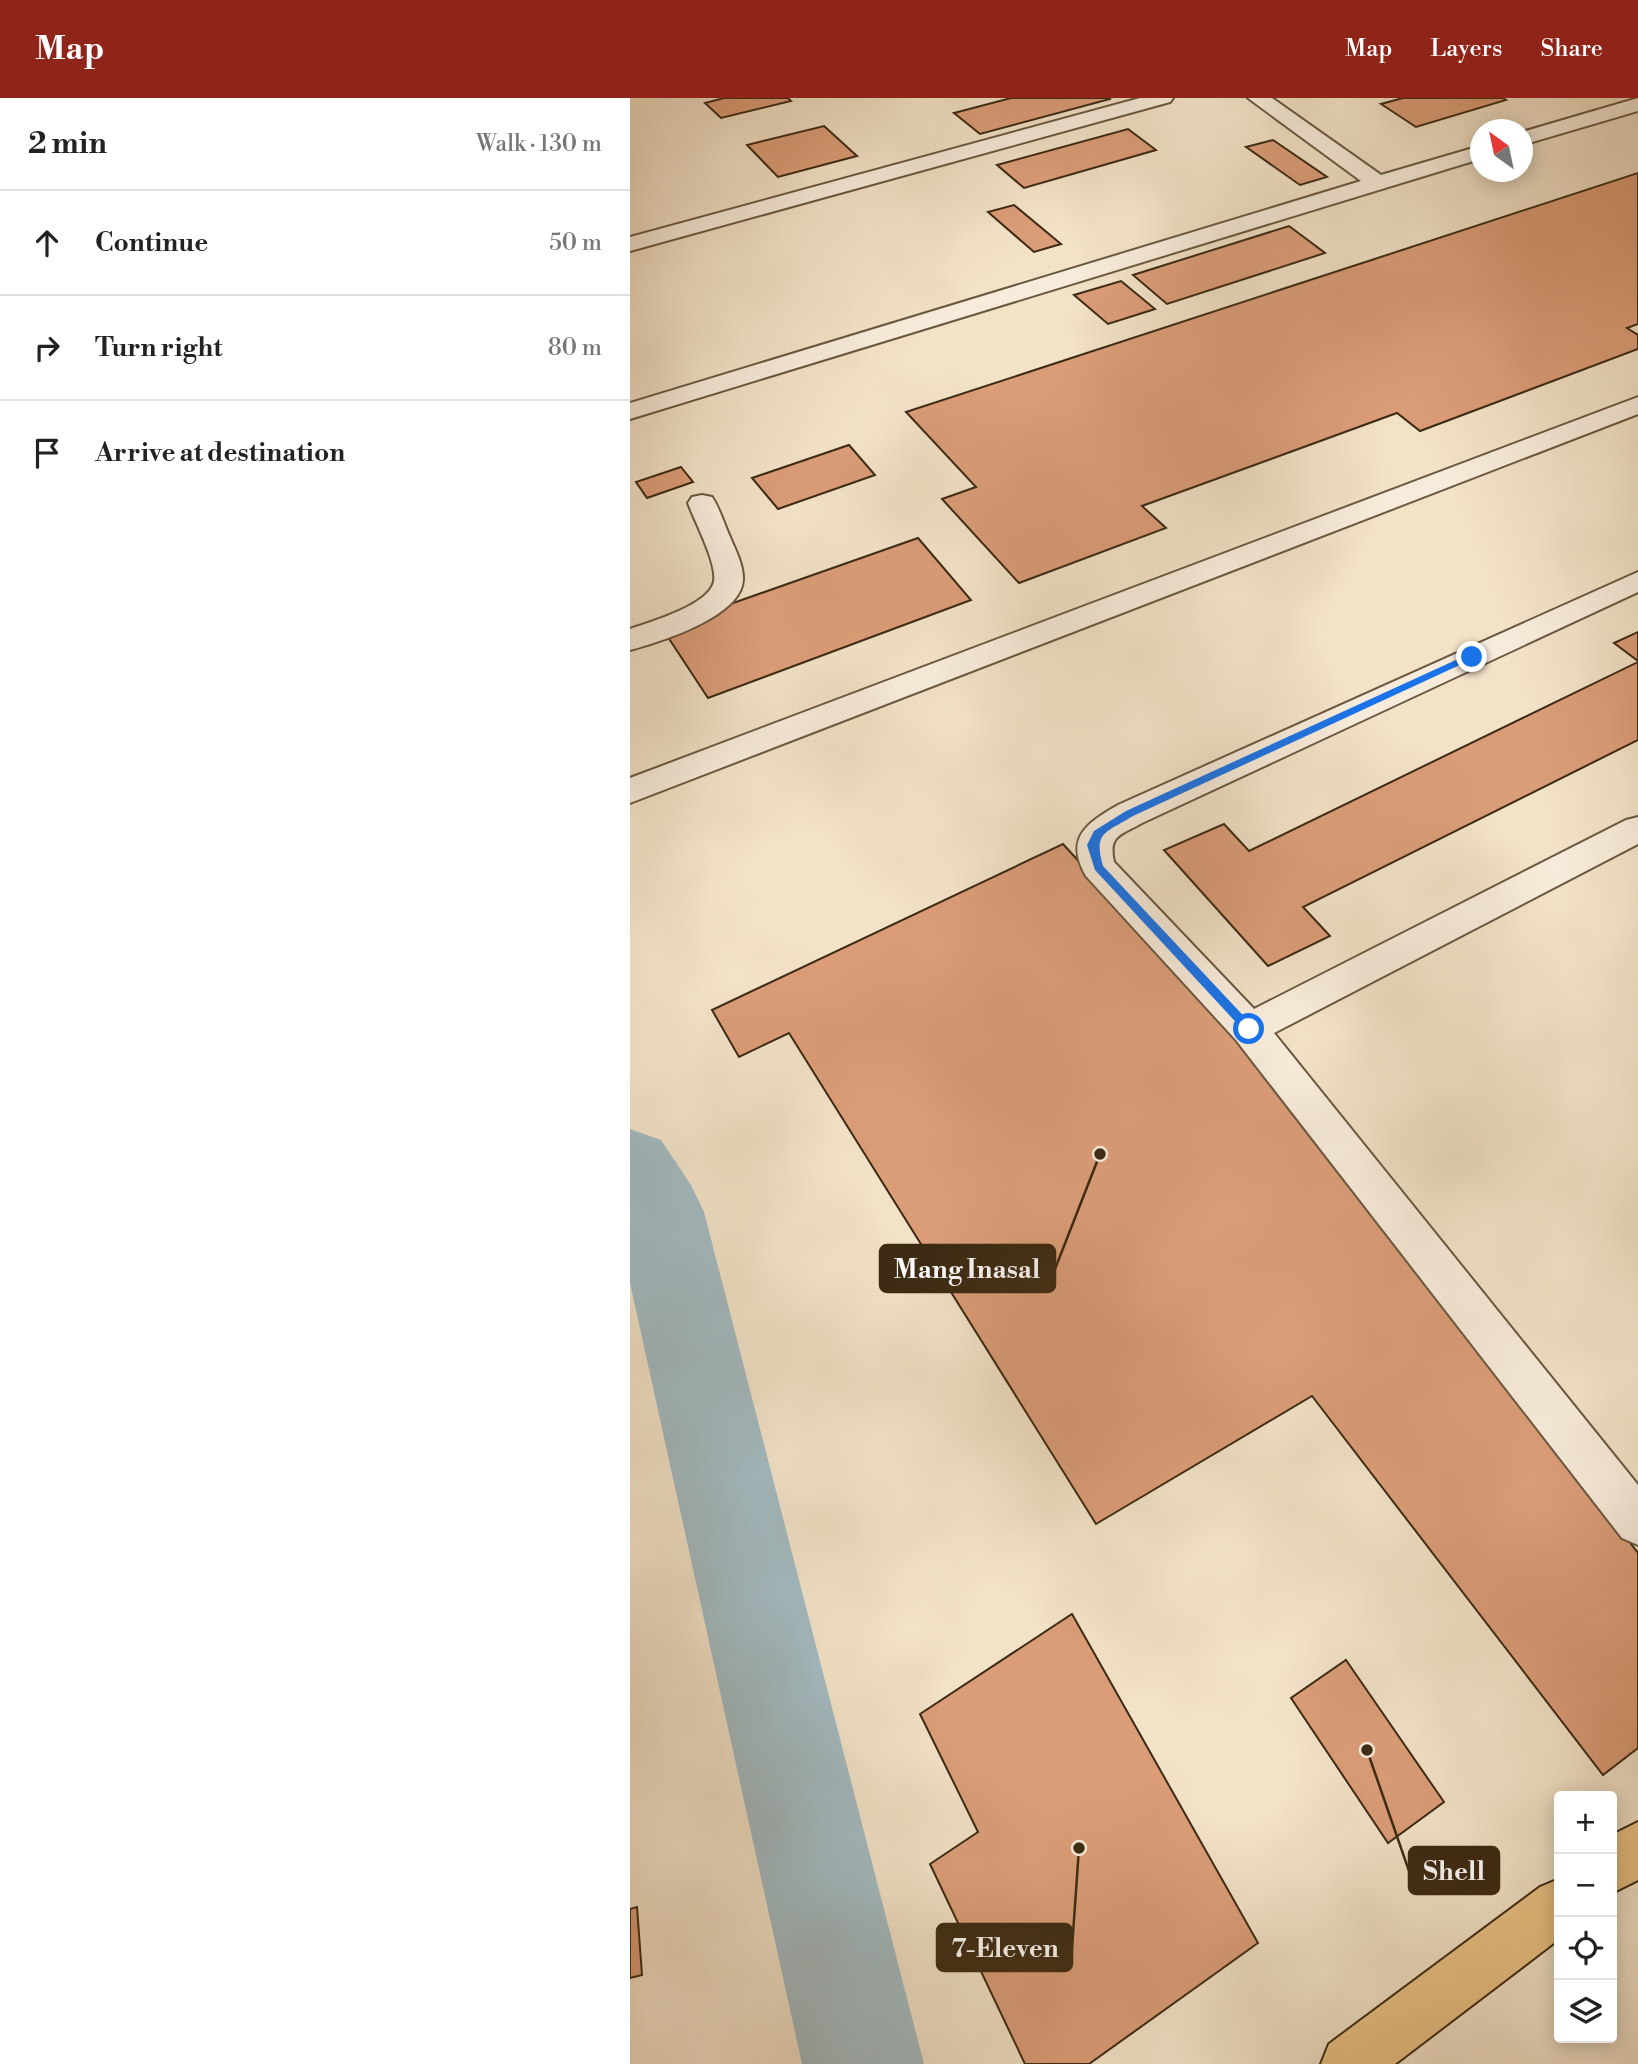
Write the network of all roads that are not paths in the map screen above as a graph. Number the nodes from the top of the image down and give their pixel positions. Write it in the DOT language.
graph roads {
  1 [pos="1163,98"];
  2 [pos="1258,98"];
  3 [pos="1638,104"];
  4 [pos="1533,136"];
  5 [pos="1470,155"];
  6 [pos="1378,183"];
  7 [pos="630,244"];
  8 [pos="1638,405"];
  9 [pos="630,411"];
  10 [pos="702,503"];
  11 [pos="1638,581"];
  12 [pos="630,640"];
  13 [pos="630,791"];
  14 [pos="1638,829"];
  15 [pos="1249,1029"];
  16 [pos="1638,1522"];
  17 [pos="1554,1910"];
  18 [pos="1349,2064"];
  1 -- 7 [label="lane"];
  2 -- 6 [label="lane"];
  3 -- 4 [label="lane"];
  5 -- 6 [label="lane"];
  6 -- 9 [label="lane"];
  8 -- 13 [label="lane"];
  10 -- 12 [label="lane"];
  11 -- 15 [label="lane"];
  14 -- 15 [label="lane"];
  15 -- 16 [label="lane"];
  17 -- 18 [label="main road"];
}
